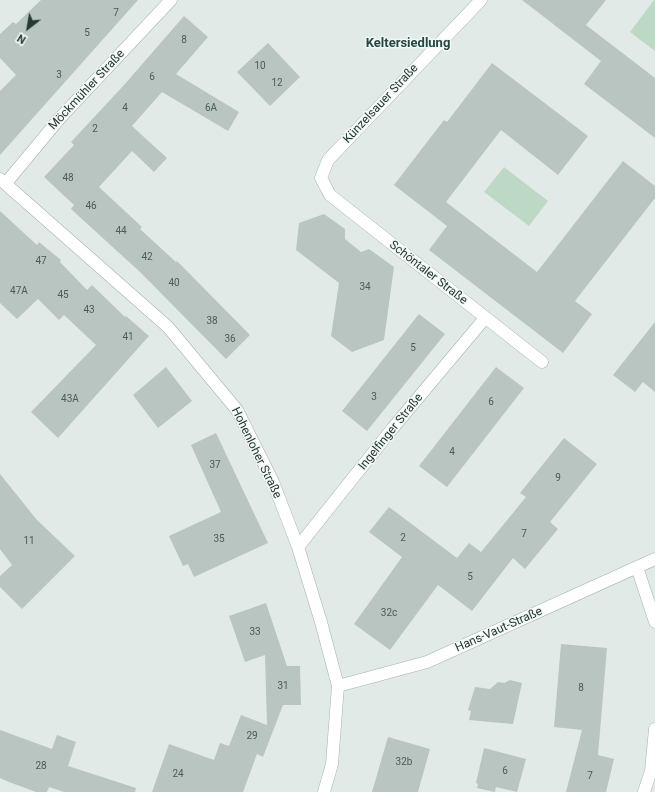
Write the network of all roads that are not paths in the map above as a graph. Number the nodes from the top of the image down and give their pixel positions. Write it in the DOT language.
graph roads {
  1 [pos="171,0"];
  2 [pos="481,0"];
  3 [pos="321,178"];
  4 [pos="3,181"];
  5 [pos="485,318"];
  6 [pos="542,362"];
  7 [pos="298,547"];
  8 [pos="655,559"];
  9 [pos="637,567"];
  10 [pos="655,622"];
  11 [pos="338,686"];
  12 [pos="655,729"];
  13 [pos="324,792"];
  14 [pos="644,792"];
  1 -- 4 [label="street, Möckmühler Straße"];
  2 -- 3 [label="street, Künzelsauer Straße"];
  3 -- 5 [label="street, Schöntaler Straße"];
  4 -- 7 [label="street, Hohenloher Straße"];
  5 -- 6 [label="street, Schöntaler Straße"];
  5 -- 7 [label="street, Ingelfinger Straße"];
  7 -- 11 [label="street, Hohenloher Straße"];
  8 -- 9 [label="street, Hans-Vaut-Straße"];
  9 -- 10 [label="street"];
  9 -- 11 [label="street, Hans-Vaut-Straße"];
  11 -- 13 [label="street, Hohenloher Straße"];
  12 -- 14 [label="street"];
}
